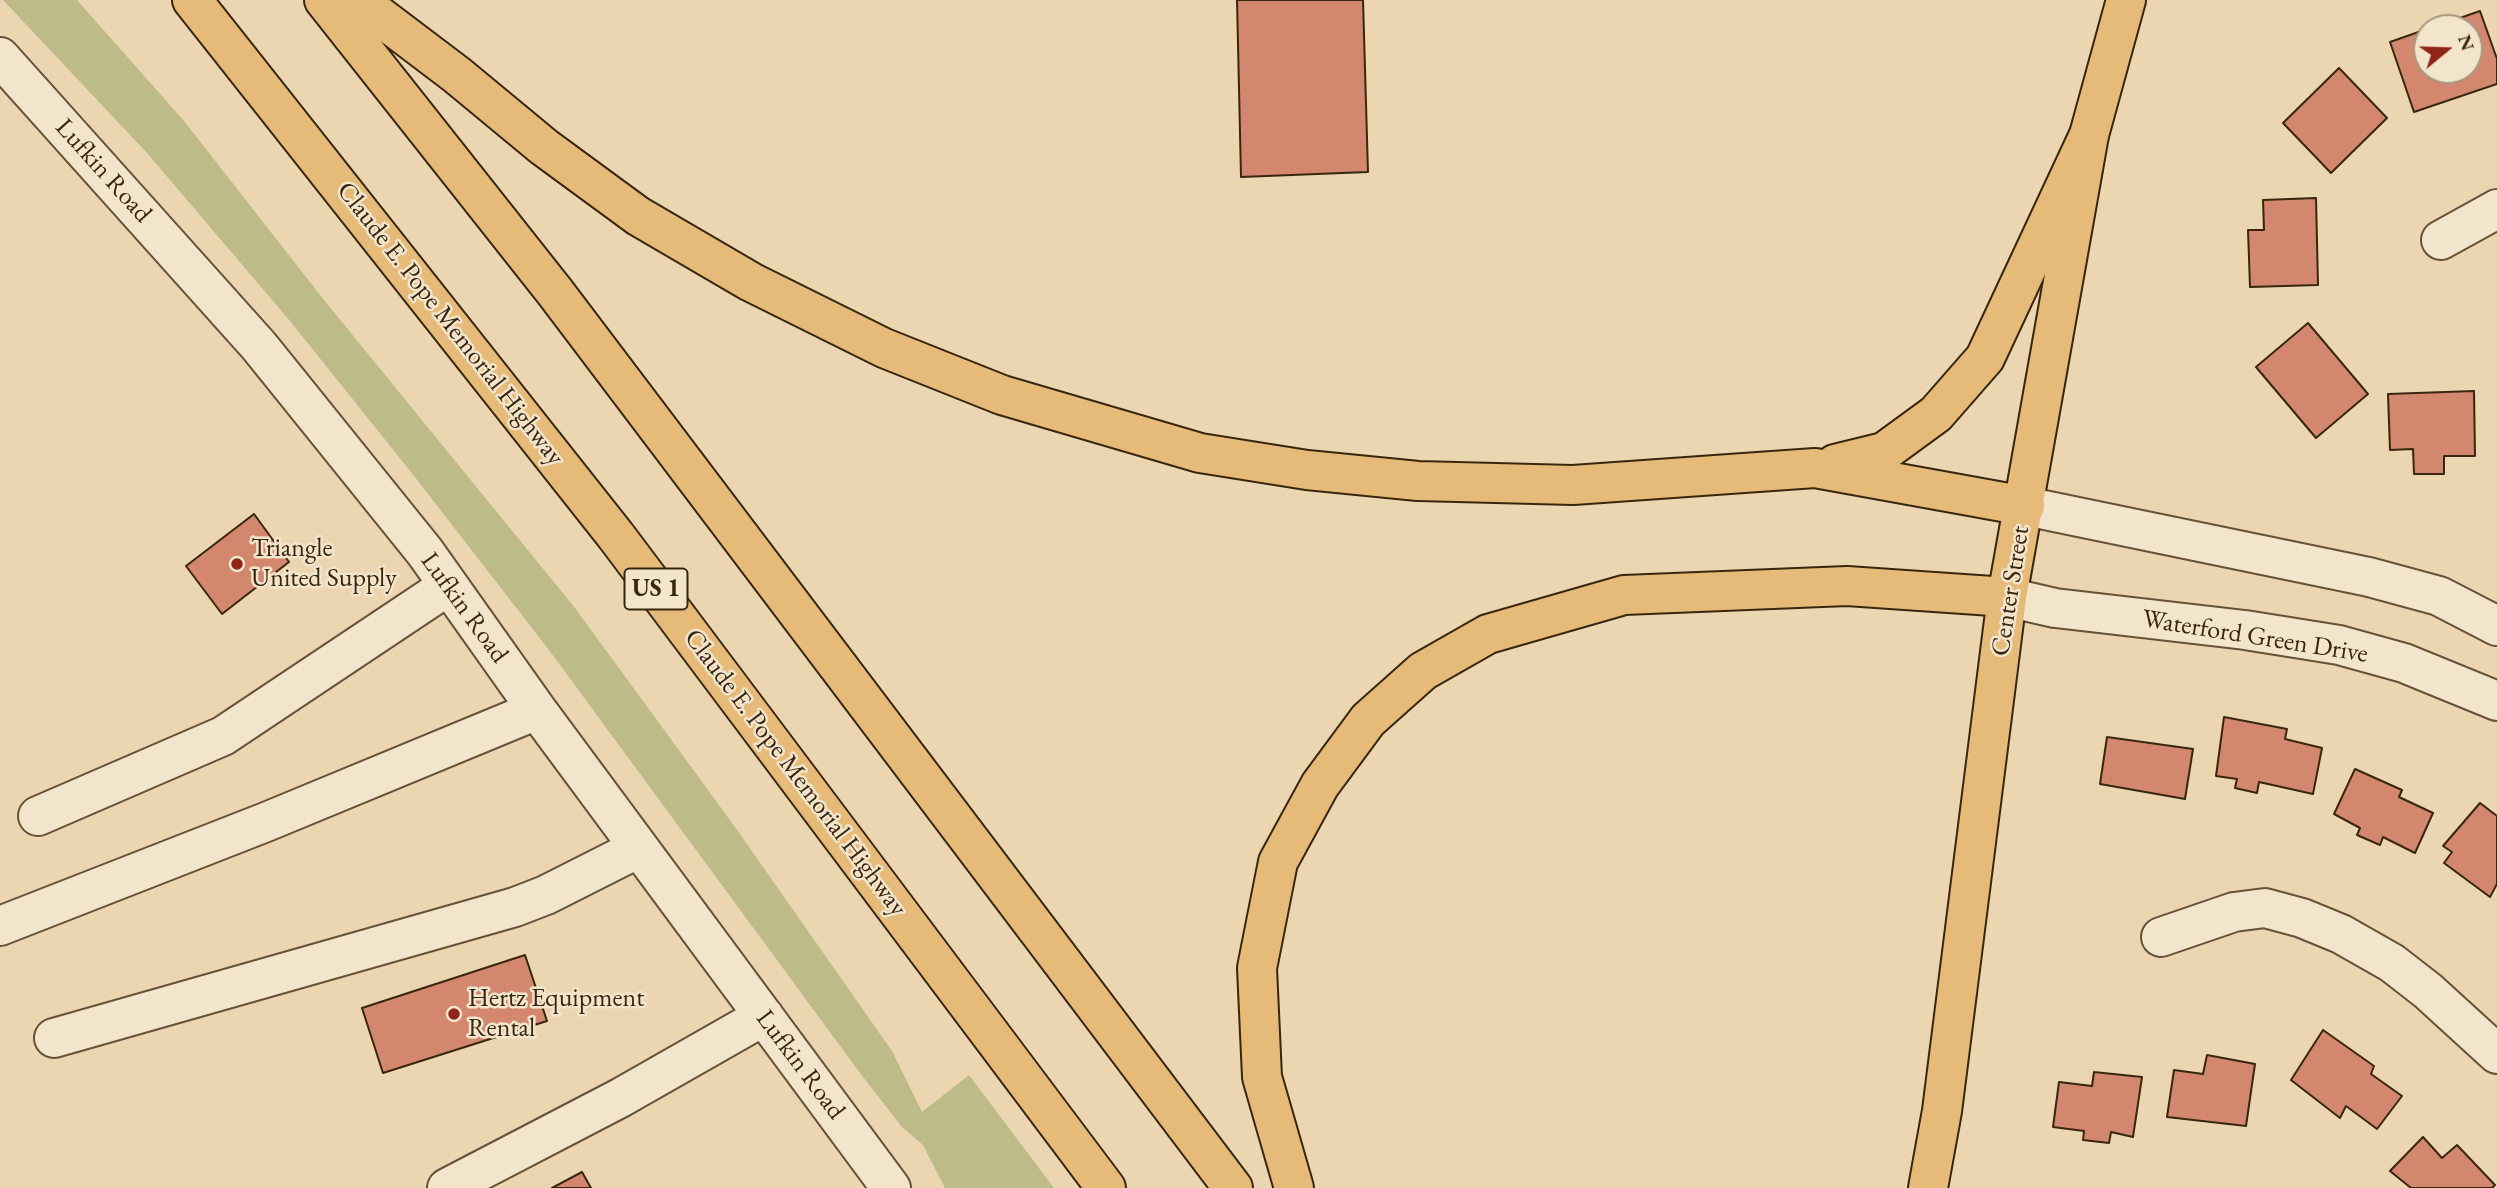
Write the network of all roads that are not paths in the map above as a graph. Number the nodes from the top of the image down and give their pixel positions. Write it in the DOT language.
graph roads {
  1 [pos="192,0"];
  2 [pos="324,0"];
  3 [pos="358,0"];
  4 [pos="2126,0"];
  5 [pos="0,57"];
  6 [pos="2089,135"];
  7 [pos="2497,208"];
  8 [pos="2441,240"];
  9 [pos="1815,468"];
  10 [pos="2025,506"];
  11 [pos="448,586"];
  12 [pos="2007,597"];
  13 [pos="2497,626"];
  14 [pos="2497,701"];
  15 [pos="537,710"];
  16 [pos="38,816"];
  17 [pos="639,848"];
  18 [pos="0,926"];
  19 [pos="2161,937"];
  20 [pos="764,1016"];
  21 [pos="54,1038"];
  22 [pos="2497,1054"];
  23 [pos="447,1188"];
  24 [pos="891,1188"];
  25 [pos="1106,1188"];
  26 [pos="1233,1188"];
  27 [pos="1294,1188"];
  28 [pos="1928,1188"];
  1 -- 25 [label="main road, Claude E. Pope Memorial Highway / US 1"];
  2 -- 26 [label="main road"];
  3 -- 9 [label="main road"];
  4 -- 6 [label="main road, Center Street"];
  5 -- 11 [label="street, Lufkin Road"];
  6 -- 9 [label="main road"];
  6 -- 10 [label="main road, Center Street"];
  7 -- 8 [label="street"];
  9 -- 10 [label="main road"];
  10 -- 12 [label="main road, Center Street"];
  10 -- 13 [label="street"];
  11 -- 15 [label="street, Lufkin Road"];
  11 -- 16 [label="street"];
  12 -- 14 [label="street, Waterford Green Drive"];
  12 -- 27 [label="main road"];
  12 -- 28 [label="main road, Center Street"];
  15 -- 17 [label="street, Lufkin Road"];
  15 -- 18 [label="street"];
  17 -- 20 [label="street, Lufkin Road"];
  17 -- 21 [label="street"];
  19 -- 22 [label="street"];
  20 -- 23 [label="street"];
  20 -- 24 [label="street, Lufkin Road"];
}
